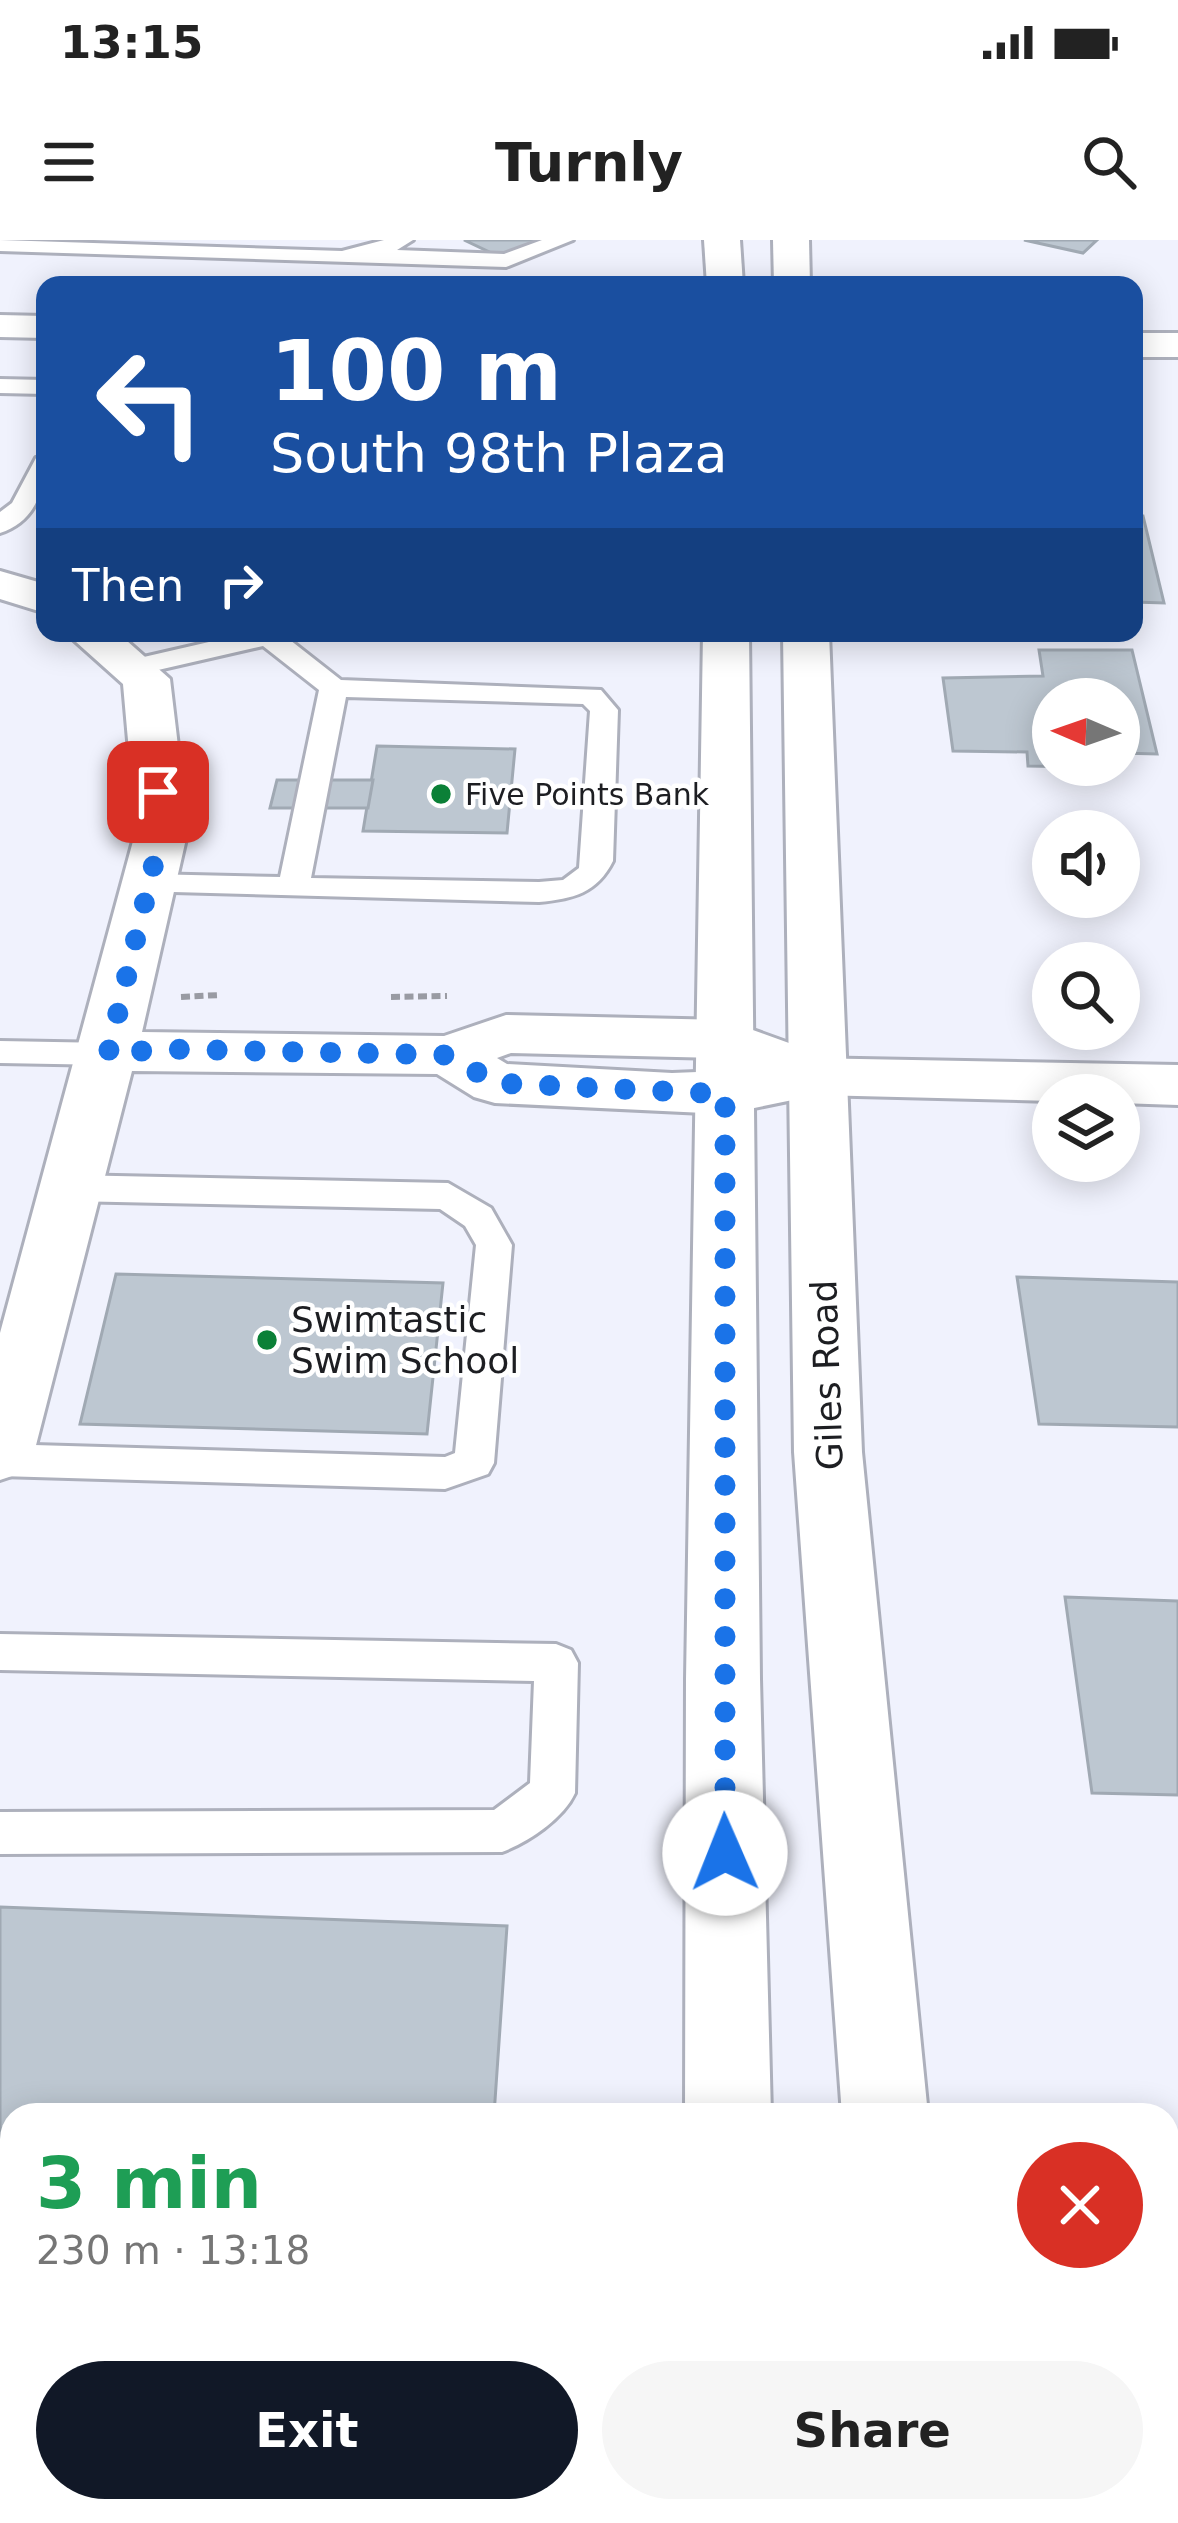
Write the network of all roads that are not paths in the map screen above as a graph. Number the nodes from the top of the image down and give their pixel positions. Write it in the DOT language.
graph roads {
  1 [pos="401,240"];
  2 [pos="562,240"];
  3 [pos="722,240"];
  4 [pos="791,240"];
  5 [pos="0,244"];
  6 [pos="366,255"];
  7 [pos="724,276"];
  8 [pos="792,276"];
  9 [pos="0,299"];
  10 [pos="36,299"];
  11 [pos="1143,316"];
  12 [pos="1178,316"];
  13 [pos="0,326"];
  14 [pos="36,326"];
  15 [pos="1143,345"];
  16 [pos="1178,345"];
  17 [pos="0,386"];
  18 [pos="36,387"];
  19 [pos="36,481"];
  20 [pos="0,525"];
  21 [pos="0,584"];
  22 [pos="36,596"];
  23 [pos="100,642"];
  24 [pos="239,642"];
  25 [pos="281,642"];
  26 [pos="726,642"];
  27 [pos="806,642"];
  28 [pos="131,668"];
  29 [pos="334,688"];
  30 [pos="148,884"];
  31 [pos="294,887"];
  32 [pos="0,1052"];
  33 [pos="108,1054"];
  34 [pos="725,1067"];
  35 [pos="818,1076"];
  36 [pos="1178,1085"];
  37 [pos="70,1188"];
  38 [pos="0,1457"];
  39 [pos="0,1652"];
  40 [pos="0,1833"];
  41 [pos="728,2103"];
  42 [pos="884,2103"];
  1 -- 6 [label="lane"];
  2 -- 6 [label="lane"];
  3 -- 7 [label="main road"];
  4 -- 8 [label="main road"];
  5 -- 6 [label="lane"];
  9 -- 10 [label="main road"];
  11 -- 12 [label="main road"];
  13 -- 14 [label="main road"];
  15 -- 16 [label="main road"];
  17 -- 18 [label="lane"];
  19 -- 20 [label="lane"];
  21 -- 22 [label="main road"];
  23 -- 28 [label="main road"];
  24 -- 28 [label="lane"];
  25 -- 29 [label="lane"];
  26 -- 34 [label="main road"];
  27 -- 35 [label="main road, Giles Road"];
  28 -- 30 [label="main road"];
  29 -- 31 [label="lane"];
  29 -- 31 [label="lane"];
  30 -- 31 [label="lane"];
  30 -- 33 [label="main road"];
  32 -- 33 [label="lane"];
  33 -- 34 [label="main road"];
  33 -- 37 [label="main road"];
  34 -- 35 [label="main road"];
  34 -- 41 [label="main road"];
  35 -- 36 [label="main road"];
  35 -- 42 [label="main road, Giles Road"];
  37 -- 38 [label="main road"];
  37 -- 38 [label="lane"];
  39 -- 40 [label="lane"];
}
